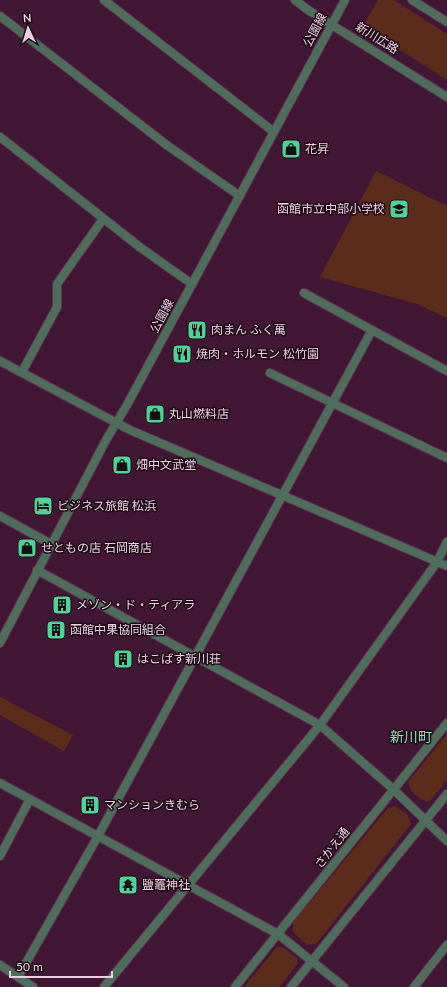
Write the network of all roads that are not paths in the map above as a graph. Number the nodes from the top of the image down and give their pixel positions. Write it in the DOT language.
graph roads {
  1 [pos="104,0"];
  2 [pos="295,0"];
  3 [pos="345,0"];
  4 [pos="412,0"];
  5 [pos="0,16"];
  6 [pos="446,20"];
  7 [pos="332,24"];
  8 [pos="447,97"];
  9 [pos="274,132"];
  10 [pos="0,138"];
  11 [pos="240,196"];
  12 [pos="103,219"];
  13 [pos="192,284"];
  14 [pos="304,293"];
  15 [pos="372,330"];
  16 [pos="0,361"];
  17 [pos="447,371"];
  18 [pos="22,372"];
  19 [pos="270,373"];
  20 [pos="332,403"];
  21 [pos="116,423"];
  22 [pos="447,458"];
  23 [pos="283,495"];
  24 [pos="0,516"];
  25 [pos="447,542"];
  26 [pos="51,544"];
  27 [pos="437,562"];
  28 [pos="447,566"];
  29 [pos="37,570"];
  30 [pos="0,643"];
  31 [pos="196,656"];
  32 [pos="447,723"];
  33 [pos="320,725"];
  34 [pos="0,783"];
  35 [pos="393,789"];
  36 [pos="447,794"];
  37 [pos="30,799"];
  38 [pos="425,822"];
  39 [pos="98,836"];
  40 [pos="447,841"];
  41 [pos="0,856"];
  42 [pos="188,886"];
  43 [pos="278,934"];
  44 [pos="447,945"];
  45 [pos="312,960"];
  46 [pos="0,965"];
  47 [pos="18,977"];
  48 [pos="33,987"];
  49 [pos="104,987"];
  50 [pos="235,987"];
  51 [pos="291,987"];
  52 [pos="344,987"];
  53 [pos="414,987"];
  1 -- 9 [label="street"];
  2 -- 7 [label="street, 新川広路"];
  3 -- 7 [label="street, 公園線"];
  4 -- 6 [label="street"];
  5 -- 11 [label="street"];
  7 -- 8 [label="street, 新川広路"];
  7 -- 9 [label="street, 公園線"];
  9 -- 11 [label="street, 公園線"];
  10 -- 12 [label="street"];
  11 -- 13 [label="street, 公園線"];
  12 -- 13 [label="street"];
  12 -- 18 [label="street"];
  13 -- 21 [label="street, 公園線"];
  14 -- 15 [label="street"];
  15 -- 17 [label="street"];
  15 -- 20 [label="street"];
  16 -- 18 [label="street"];
  18 -- 21 [label="street"];
  19 -- 20 [label="street"];
  20 -- 22 [label="street"];
  20 -- 23 [label="street"];
  21 -- 23 [label="street"];
  21 -- 26 [label="street, 公園線"];
  23 -- 27 [label="street"];
  23 -- 31 [label="street"];
  24 -- 26 [label="street"];
  25 -- 27 [label="street"];
  26 -- 29 [label="street, 公園線"];
  27 -- 28 [label="street"];
  27 -- 33 [label="street"];
  29 -- 30 [label="street, 公園線"];
  29 -- 31 [label="street"];
  31 -- 33 [label="street"];
  31 -- 39 [label="street"];
  32 -- 35 [label="street, さかえ通"];
  33 -- 35 [label="street"];
  33 -- 42 [label="street"];
  34 -- 37 [label="street"];
  35 -- 38 [label="street"];
  35 -- 43 [label="street, さかえ通"];
  36 -- 38 [label="street"];
  37 -- 39 [label="street"];
  37 -- 41 [label="street"];
  38 -- 40 [label="street"];
  38 -- 45 [label="street"];
  39 -- 42 [label="street"];
  39 -- 47 [label="street"];
  42 -- 43 [label="street"];
  42 -- 49 [label="street"];
  43 -- 45 [label="street"];
  43 -- 50 [label="street, さかえ通"];
  44 -- 53 [label="street"];
  45 -- 51 [label="street"];
  45 -- 52 [label="street"];
  46 -- 47 [label="street"];
  47 -- 48 [label="street"];
}
